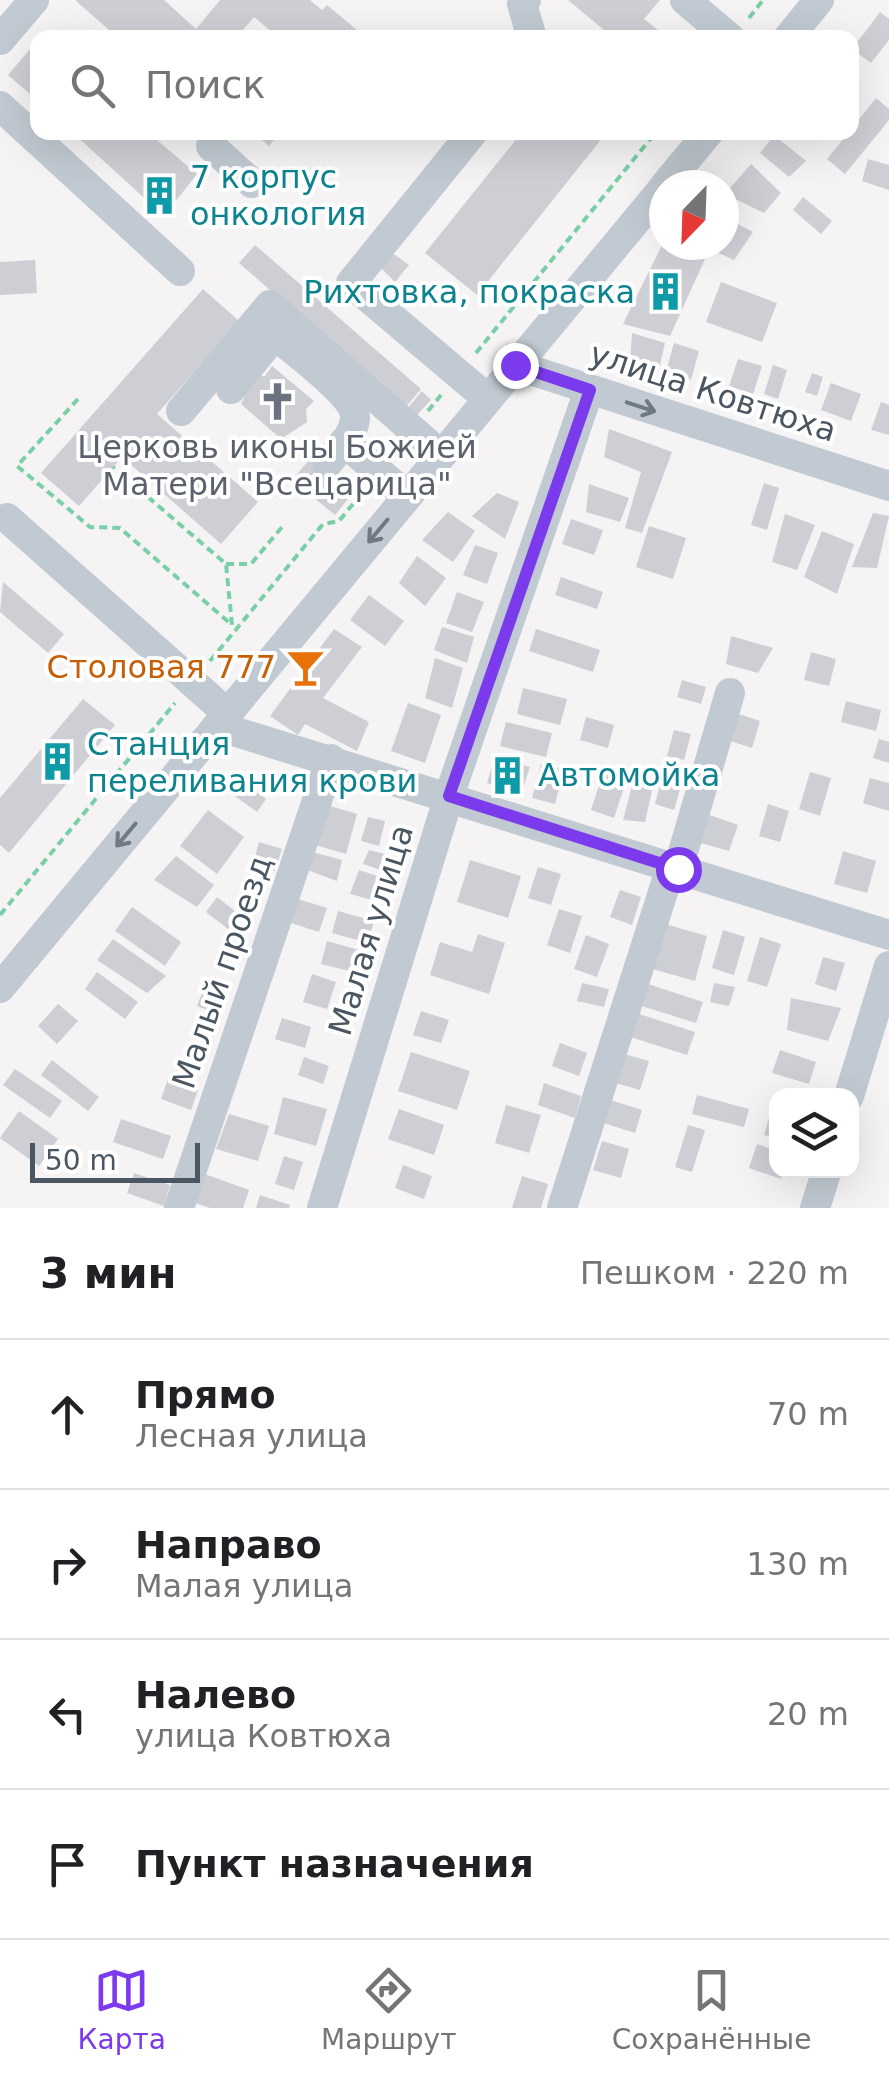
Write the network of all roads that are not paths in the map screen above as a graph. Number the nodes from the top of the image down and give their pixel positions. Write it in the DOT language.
graph roads {
  1 [pos="34,0"];
  2 [pos="526,0"];
  3 [pos="685,0"];
  4 [pos="819,0"];
  5 [pos="530,30"];
  6 [pos="721,30"];
  7 [pos="795,30"];
  8 [pos="0,40"];
  9 [pos="0,106"];
  10 [pos="30,134"];
  11 [pos="37,140"];
  12 [pos="468,140"];
  13 [pos="702,140"];
  14 [pos="211,146"];
  15 [pos="678,170"];
  16 [pos="252,183"];
  17 [pos="649,205"];
  18 [pos="180,271"];
  19 [pos="515,365"];
  20 [pos="231,388"];
  21 [pos="590,390"];
  22 [pos="488,399"];
  23 [pos="180,411"];
  24 [pos="441,455"];
  25 [pos="889,486"];
  26 [pos="406,496"];
  27 [pos="7,518"];
  28 [pos="730,694"];
  29 [pos="222,719"];
  30 [pos="331,759"];
  31 [pos="449,796"];
  32 [pos="674,868"];
  33 [pos="889,935"];
  34 [pos="889,966"];
  35 [pos="0,988"];
  36 [pos="852,1088"];
  37 [pos="824,1178"];
  38 [pos="179,1208"];
  39 [pos="322,1208"];
  40 [pos="562,1208"];
  41 [pos="815,1208"];
  1 -- 8 [label="street"];
  2 -- 5 [label="street"];
  3 -- 6 [label="street"];
  4 -- 7 [label="street"];
  9 -- 10 [label="street"];
  11 -- 18 [label="street"];
  12 -- 22 [label="street"];
  13 -- 15 [label="street"];
  14 -- 16 [label="street"];
  17 -- 19 [label="street"];
  19 -- 21 [label="street, улица Ковтюха"];
  19 -- 22 [label="street"];
  20 -- 26 [label="street"];
  21 -- 25 [label="street, улица Ковтюха, one-way"];
  21 -- 31 [label="street, Малая улица"];
  22 -- 24 [label="street"];
  23 -- 24 [label="street"];
  24 -- 26 [label="street"];
  26 -- 29 [label="street, one-way"];
  27 -- 29 [label="street"];
  28 -- 32 [label="street"];
  29 -- 30 [label="street"];
  29 -- 35 [label="street, one-way"];
  30 -- 31 [label="street"];
  30 -- 38 [label="street, Малый проезд"];
  31 -- 32 [label="street"];
  31 -- 39 [label="street, Малая улица"];
  32 -- 33 [label="street"];
  32 -- 40 [label="street"];
  34 -- 36 [label="street"];
  37 -- 41 [label="street"];
}
